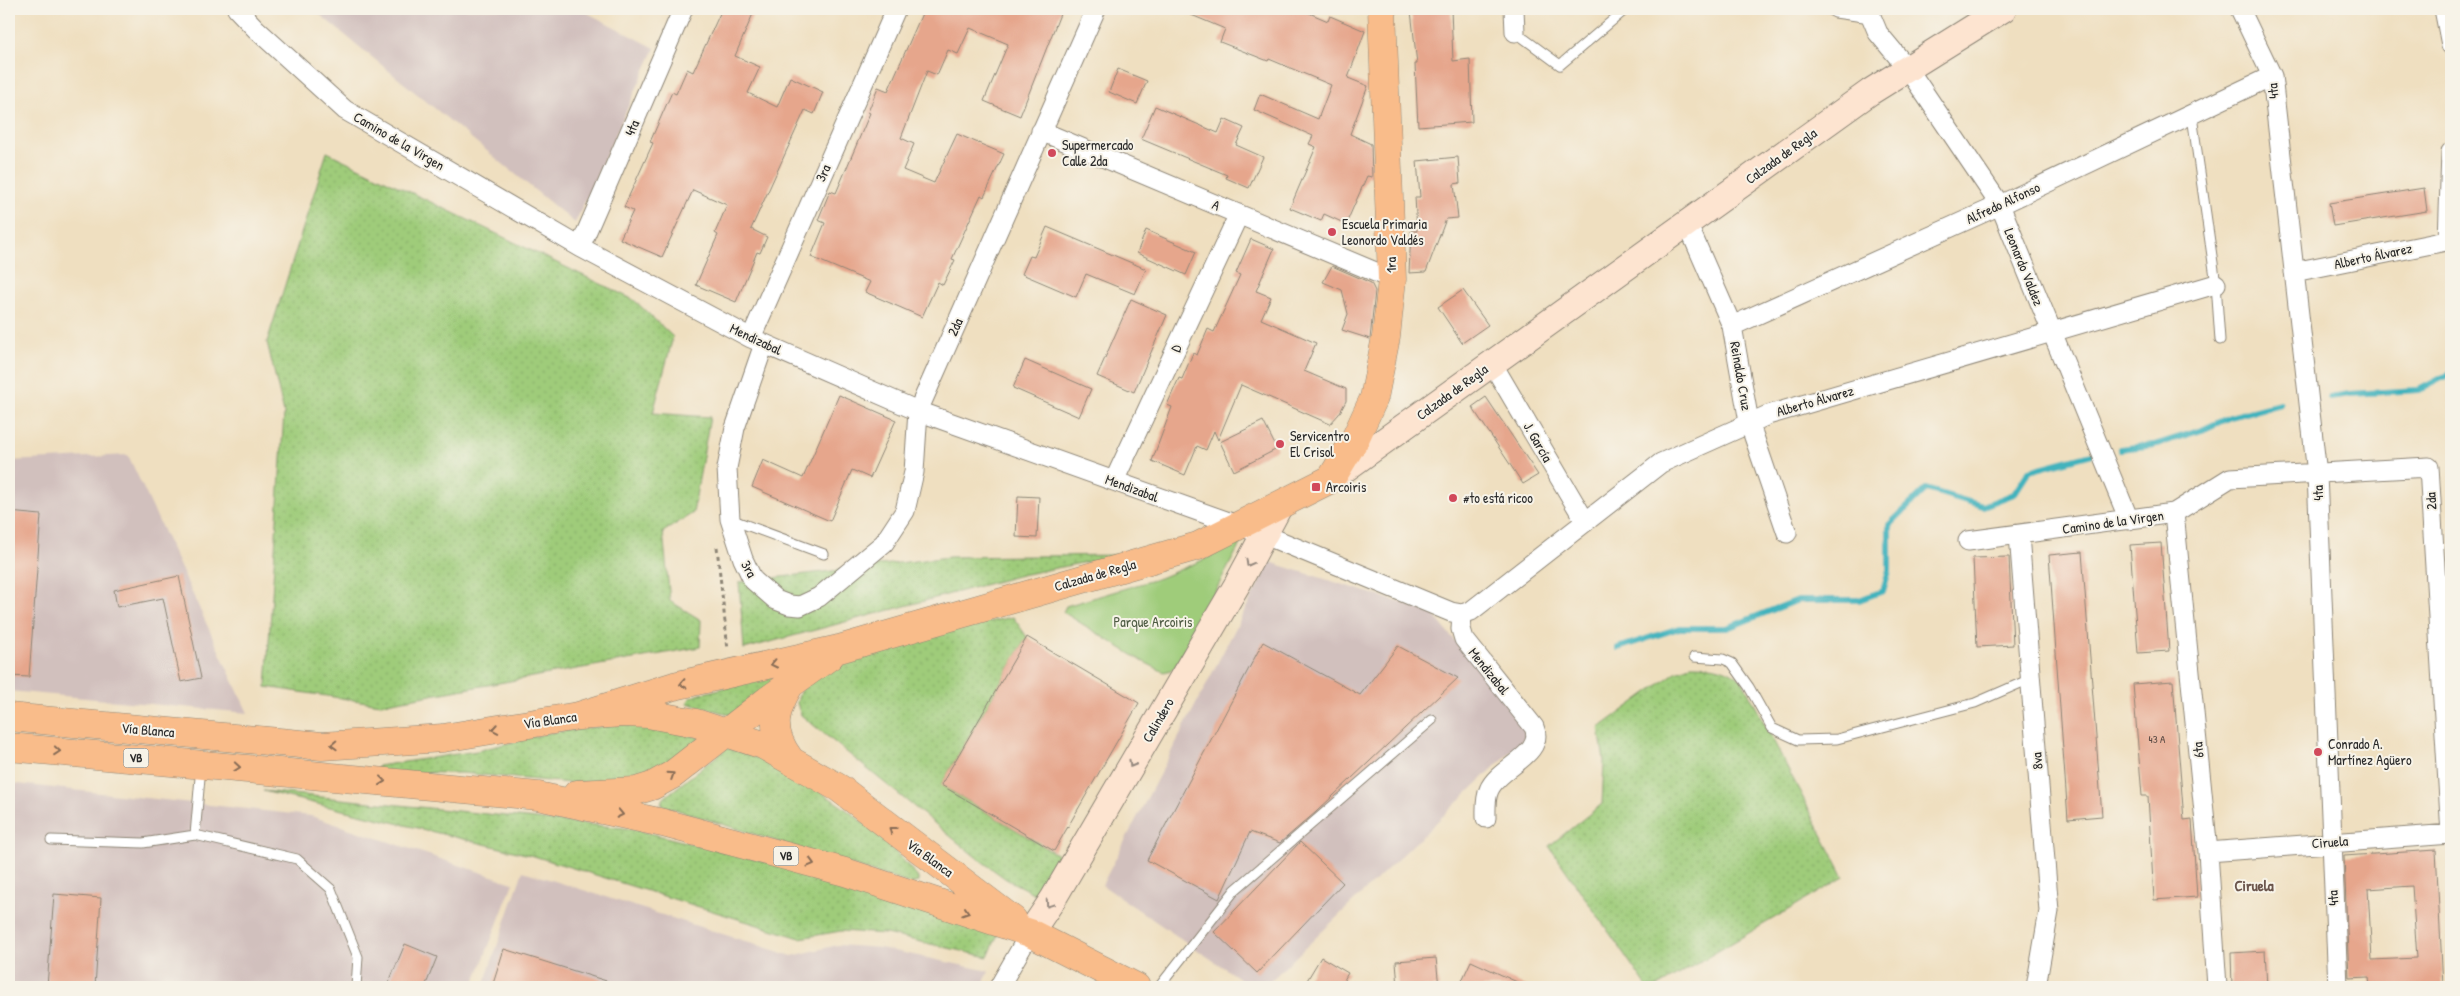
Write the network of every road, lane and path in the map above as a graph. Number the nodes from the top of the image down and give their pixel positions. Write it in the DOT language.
graph roads {
  1 [pos="238,9"];
  2 [pos="683,9"];
  3 [pos="896,9"];
  4 [pos="1096,9"];
  5 [pos="1514,9"];
  6 [pos="1626,9"];
  7 [pos="1828,9"];
  8 [pos="2003,9"];
  9 [pos="2240,9"];
  10 [pos="2444,9"];
  11 [pos="1377,11"];
  12 [pos="1870,14"];
  13 [pos="1515,32"];
  14 [pos="2451,45"];
  15 [pos="1908,69"];
  16 [pos="2272,76"];
  17 [pos="2192,116"];
  18 [pos="1041,131"];
  19 [pos="2451,152"];
  20 [pos="2000,205"];
  21 [pos="1239,214"];
  22 [pos="1687,223"];
  23 [pos="2450,240"];
  24 [pos="580,248"];
  25 [pos="2294,272"];
  26 [pos="1392,279"];
  27 [pos="2216,284"];
  28 [pos="1732,326"];
  29 [pos="2051,334"];
  30 [pos="2220,340"];
  31 [pos="757,341"];
  32 [pos="1492,363"];
  33 [pos="918,411"];
  34 [pos="1749,422"];
  35 [pos="2429,468"];
  36 [pos="2317,474"];
  37 [pos="1331,479"];
  38 [pos="1114,481"];
  39 [pos="1280,505"];
  40 [pos="2174,513"];
  41 [pos="730,519"];
  42 [pos="2128,520"];
  43 [pos="1585,521"];
  44 [pos="1238,526"];
  45 [pos="1787,533"];
  46 [pos="1265,535"];
  47 [pos="2018,535"];
  48 [pos="1968,541"];
  49 [pos="824,554"];
  50 [pos="789,606"];
  51 [pos="1462,614"];
  52 [pos="839,649"];
  53 [pos="1694,657"];
  54 [pos="2030,679"];
  55 [pos="790,686"];
  56 [pos="578,716"];
  57 [pos="9,717"];
  58 [pos="1432,720"];
  59 [pos="727,733"];
  60 [pos="9,747"];
  61 [pos="789,758"];
  62 [pos="201,764"];
  63 [pos="538,796"];
  64 [pos="1486,818"];
  65 [pos="2451,834"];
  66 [pos="194,835"];
  67 [pos="52,840"];
  68 [pos="2331,842"];
  69 [pos="2208,852"];
  70 [pos="1030,933"];
  71 [pos="356,987"];
  72 [pos="999,987"];
  73 [pos="1136,987"];
  74 [pos="1159,987"];
  75 [pos="2036,987"];
  76 [pos="2217,987"];
  77 [pos="2338,987"];
  1 -- 24 [label="street, Camino de la Virgen"];
  2 -- 24 [label="street, 4ta"];
  3 -- 31 [label="street, 3ra"];
  4 -- 18 [label="street, 2da"];
  5 -- 13 [label="street"];
  6 -- 13 [label="lane"];
  7 -- 12 [label="lane"];
  8 -- 15 [label="main road, Calzada de Regla"];
  9 -- 16 [label="street, 4ta"];
  10 -- 14 [label="street"];
  11 -- 26 [label="main road, 1ra"];
  12 -- 15 [label="street, Leonardo Valdez"];
  15 -- 20 [label="street, Leonardo Valdez"];
  15 -- 22 [label="main road, Calzada de Regla"];
  16 -- 17 [label="street, Alfredo Alfonso"];
  16 -- 25 [label="street, 4ta"];
  17 -- 20 [label="street, Alfredo Alfonso"];
  17 -- 27 [label="lane"];
  18 -- 21 [label="street, A"];
  18 -- 33 [label="street, 2da"];
  19 -- 23 [label="street"];
  20 -- 28 [label="street, Alfredo Alfonso"];
  20 -- 29 [label="street, Leonardo Valdez"];
  21 -- 26 [label="street, A"];
  21 -- 38 [label="street, D"];
  22 -- 28 [label="street, Reinaldo Cruz"];
  22 -- 32 [label="main road, Calzada de Regla"];
  23 -- 25 [label="street, Alberto Álvarez"];
  24 -- 31 [label="street, Mendizabal"];
  25 -- 36 [label="street, 4ta"];
  26 -- 37 [label="main road, 1ra"];
  27 -- 29 [label="street, Alberto Álvarez"];
  27 -- 30 [label="lane"];
  28 -- 34 [label="street, Reinaldo Cruz"];
  29 -- 34 [label="street, Alberto Álvarez"];
  29 -- 42 [label="street, Leonardo Valdez"];
  31 -- 33 [label="street, Mendizabal"];
  31 -- 41 [label="street, 3ra"];
  32 -- 37 [label="main road, Calzada de Regla"];
  32 -- 43 [label="street, J. García"];
  33 -- 38 [label="street, Mendizabal"];
  33 -- 50 [label="street, 2da"];
  34 -- 43 [label="street, Alberto Álvarez"];
  34 -- 45 [label="street, Reinaldo Cruz"];
  35 -- 36 [label="street, Camino de la Virgen"];
  35 -- 65 [label="street, 2da"];
  36 -- 40 [label="street, Camino de la Virgen"];
  36 -- 68 [label="street, 4ta"];
  37 -- 39 [label="main road, Calzada de Regla"];
  38 -- 44 [label="street, Mendizabal"];
  39 -- 44 [label="main road, Calzada de Regla"];
  39 -- 46 [label="main road, Calindero"];
  40 -- 42 [label="street, Camino de la Virgen"];
  40 -- 69 [label="street, 6ta"];
  41 -- 49 [label="lane"];
  41 -- 50 [label="street, 3ra"];
  42 -- 47 [label="street, Camino de la Virgen"];
  43 -- 51 [label="street, Alberto Álvarez"];
  44 -- 46 [label="street, Mendizabal"];
  44 -- 52 [label="main road, Calzada de Regla"];
  46 -- 51 [label="street, Mendizabal"];
  46 -- 70 [label="main road, Calindero, one-way"];
  47 -- 48 [label="street, Camino de la Virgen"];
  47 -- 54 [label="street, 8va"];
  51 -- 64 [label="street, Mendizabal"];
  52 -- 55 [label="main road"];
  52 -- 56 [label="main road, Calzada de Regla, one-way"];
  53 -- 54 [label="lane"];
  54 -- 75 [label="street, 8va"];
  55 -- 59 [label="main road"];
  55 -- 61 [label="main road"];
  56 -- 57 [label="main road, Vía Blanca / VB, one-way"];
  56 -- 59 [label="main road, Vía Blanca / VB"];
  58 -- 74 [label="lane"];
  59 -- 61 [label="main road, Vía Blanca / VB"];
  63 -- 59 [label="main road, one-way"];
  60 -- 62 [label="main road, Vía Blanca / VB, one-way"];
  70 -- 61 [label="main road, Vía Blanca / VB, one-way"];
  62 -- 63 [label="main road, Vía Blanca / VB, one-way"];
  62 -- 66 [label="lane"];
  63 -- 70 [label="main road, Vía Blanca / VB, one-way"];
  65 -- 68 [label="street, Ciruela"];
  66 -- 67 [label="lane"];
  66 -- 71 [label="lane"];
  68 -- 69 [label="street, Ciruela"];
  68 -- 77 [label="street, 4ta"];
  69 -- 76 [label="street, 6ta"];
  70 -- 72 [label="street"];
  70 -- 73 [label="main road, Vía Blanca / VB"];
}
